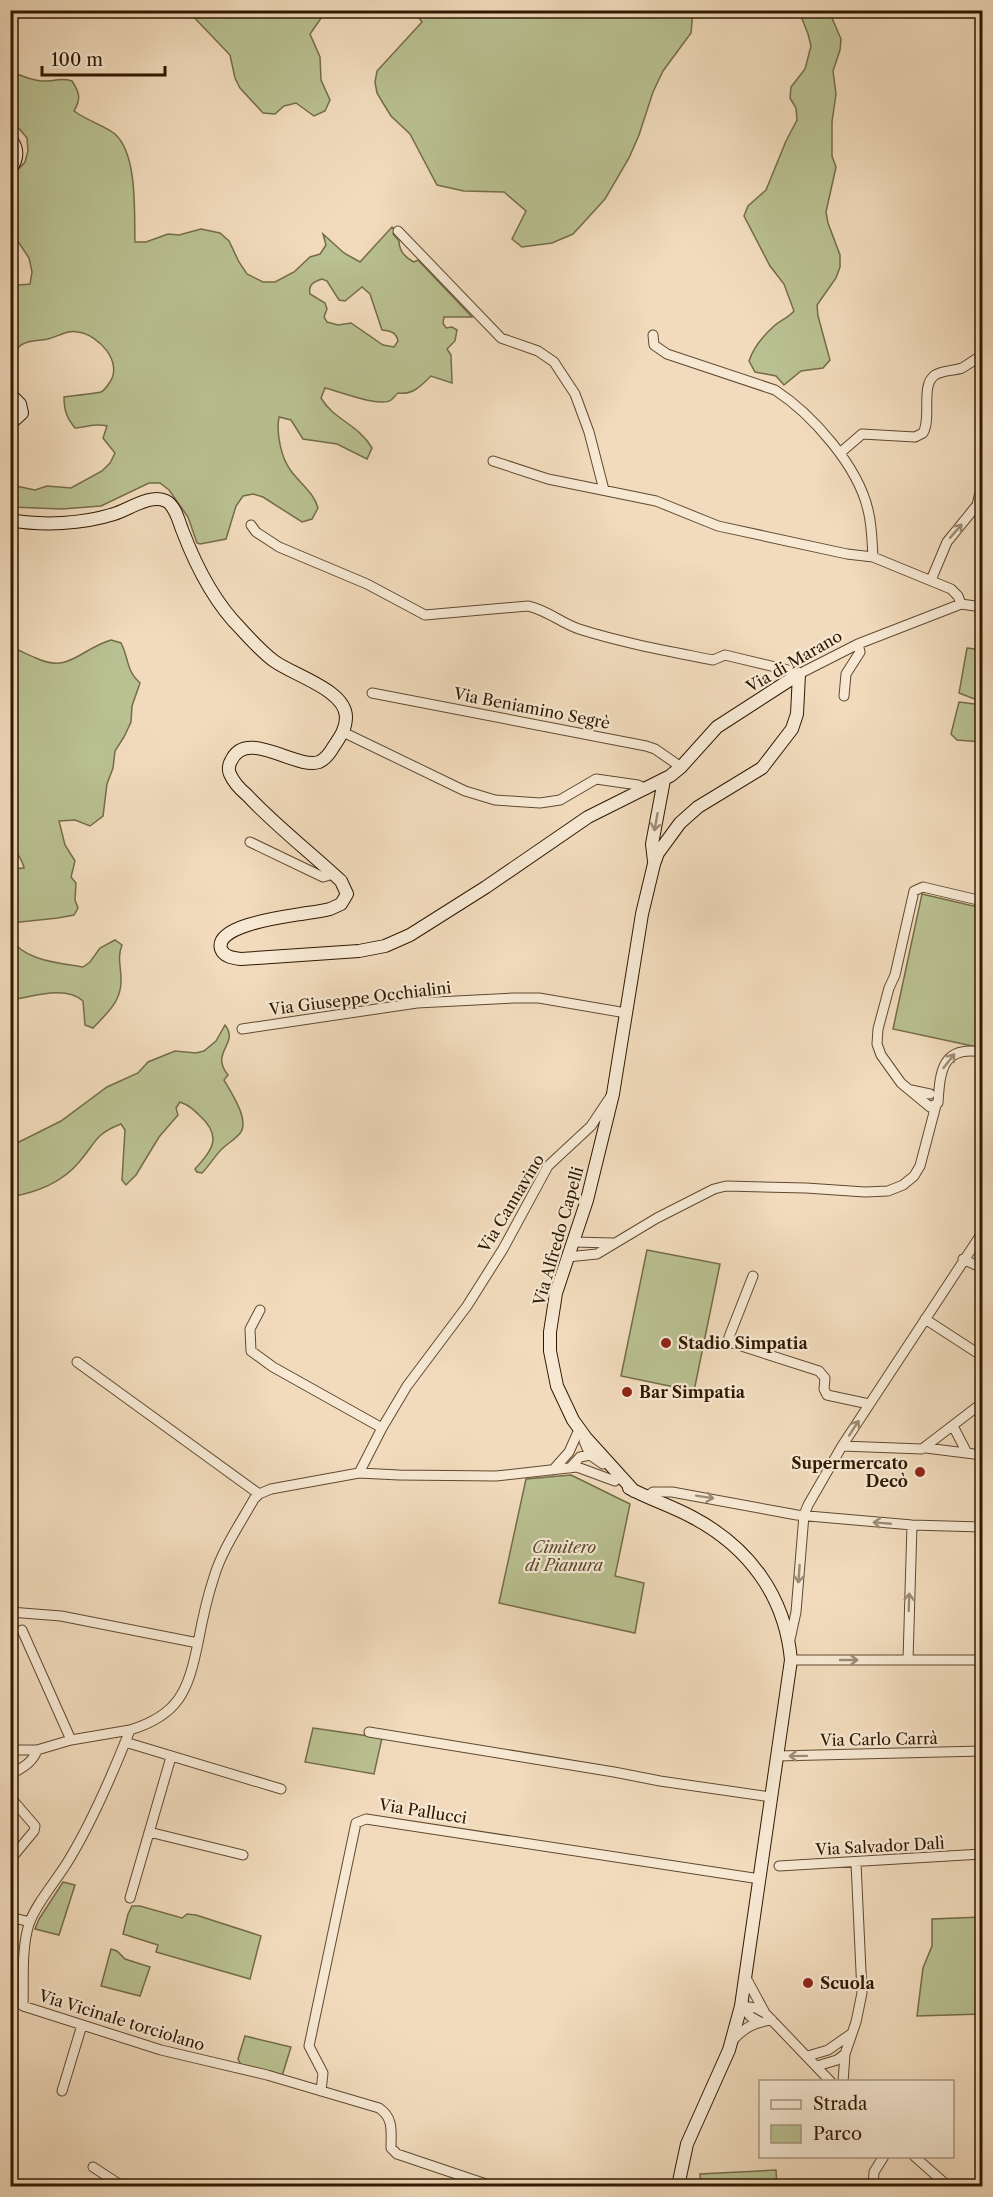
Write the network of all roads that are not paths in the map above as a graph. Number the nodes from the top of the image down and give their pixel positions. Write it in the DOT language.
graph roads {
  1 [pos="10,138"];
  2 [pos="10,170"];
  3 [pos="399,231"];
  4 [pos="653,335"];
  5 [pos="982,355"];
  6 [pos="10,394"];
  7 [pos="10,424"];
  8 [pos="840,453"];
  9 [pos="493,461"];
  10 [pos="982,484"];
  11 [pos="604,490"];
  12 [pos="10,520"];
  13 [pos="250,525"];
  14 [pos="873,557"];
  15 [pos="931,580"];
  16 [pos="961,604"];
  17 [pos="982,607"];
  18 [pos="858,644"];
  19 [pos="798,674"];
  20 [pos="372,693"];
  21 [pos="844,696"];
  22 [pos="347,734"];
  23 [pos="681,767"];
  24 [pos="664,780"];
  25 [pos="647,789"];
  26 [pos="250,842"];
  27 [pos="654,864"];
  28 [pos="333,874"];
  29 [pos="981,901"];
  30 [pos="626,1013"];
  31 [pos="242,1029"];
  32 [pos="982,1052"];
  33 [pos="613,1094"];
  34 [pos="932,1103"];
  35 [pos="982,1233"];
  36 [pos="573,1242"];
  37 [pos="616,1242"];
  38 [pos="567,1257"];
  39 [pos="963,1259"];
  40 [pos="982,1268"];
  41 [pos="753,1276"];
  42 [pos="260,1310"];
  43 [pos="925,1319"];
  44 [pos="982,1356"];
  45 [pos="76,1362"];
  46 [pos="982,1403"];
  47 [pos="869,1404"];
  48 [pos="953,1426"];
  49 [pos="382,1428"];
  50 [pos="577,1428"];
  51 [pos="842,1446"];
  52 [pos="926,1448"];
  53 [pos="967,1453"];
  54 [pos="590,1455"];
  55 [pos="982,1455"];
  56 [pos="580,1467"];
  57 [pos="570,1468"];
  58 [pos="553,1470"];
  59 [pos="359,1473"];
  60 [pos="617,1478"];
  61 [pos="259,1494"];
  62 [pos="648,1496"];
  63 [pos="804,1515"];
  64 [pos="912,1525"];
  65 [pos="982,1527"];
  66 [pos="10,1612"];
  67 [pos="796,1612"];
  68 [pos="784,1621"];
  69 [pos="22,1630"];
  70 [pos="198,1643"];
  71 [pos="789,1644"];
  72 [pos="791,1660"];
  73 [pos="908,1660"];
  74 [pos="982,1660"];
  75 [pos="130,1730"];
  76 [pos="369,1732"];
  77 [pos="70,1740"];
  78 [pos="125,1742"];
  79 [pos="10,1750"];
  80 [pos="37,1750"];
  81 [pos="982,1751"];
  82 [pos="777,1756"];
  83 [pos="171,1757"];
  84 [pos="10,1775"];
  85 [pos="281,1789"];
  86 [pos="10,1797"];
  87 [pos="771,1797"];
  88 [pos="149,1832"];
  89 [pos="982,1854"];
  90 [pos="243,1855"];
  91 [pos="10,1860"];
  92 [pos="856,1863"];
  93 [pos="778,1866"];
  94 [pos="760,1879"];
  95 [pos="130,1898"];
  96 [pos="10,1917"];
  97 [pos="30,1922"];
  98 [pos="745,1976"];
  99 [pos="741,2006"];
  100 [pos="766,2018"];
  101 [pos="82,2025"];
  102 [pos="851,2034"];
  103 [pos="733,2040"];
  104 [pos="845,2054"];
  105 [pos="808,2056"];
  106 [pos="817,2066"];
  107 [pos="829,2080"];
  108 [pos="843,2080"];
  109 [pos="62,2091"];
  110 [pos="321,2091"];
  111 [pos="883,2158"];
  112 [pos="915,2158"];
  113 [pos="93,2167"];
  114 [pos="982,2182"];
  115 [pos="122,2187"];
  116 [pos="492,2187"];
  117 [pos="678,2187"];
  118 [pos="873,2187"];
  119 [pos="948,2187"];
  120 [pos="974,2187"];
  1 -- 2 [label="street"];
  3 -- 11 [label="street"];
  4 -- 8 [label="street"];
  5 -- 8 [label="street"];
  6 -- 7 [label="street"];
  8 -- 14 [label="street"];
  9 -- 11 [label="street"];
  15 -- 10 [label="street, one-way"];
  11 -- 14 [label="street"];
  12 -- 28 [label="street"];
  13 -- 19 [label="street"];
  14 -- 15 [label="street"];
  15 -- 16 [label="street"];
  16 -- 17 [label="street"];
  16 -- 18 [label="street, Via di Marano"];
  18 -- 19 [label="street, Via di Marano"];
  18 -- 21 [label="street"];
  19 -- 23 [label="street, Via di Marano"];
  19 -- 27 [label="street, Via Cannavino"];
  20 -- 23 [label="street, Via Beniamino Segrè"];
  22 -- 25 [label="street"];
  23 -- 24 [label="street, Via di Marano"];
  24 -- 25 [label="street, Via di Marano"];
  24 -- 27 [label="street, Via Cannavino, one-way"];
  25 -- 28 [label="street, Via di Marano"];
  26 -- 28 [label="street"];
  27 -- 30 [label="street, Via Cannavino"];
  29 -- 34 [label="street"];
  30 -- 31 [label="street, Via Giuseppe Occhialini"];
  30 -- 33 [label="street, Via Cannavino"];
  34 -- 32 [label="street, one-way"];
  33 -- 36 [label="street, Via Alfredo Capelli"];
  33 -- 49 [label="street, Via Cannavino"];
  34 -- 37 [label="street"];
  35 -- 39 [label="street"];
  36 -- 37 [label="street"];
  36 -- 38 [label="street, Via Alfredo Capelli"];
  37 -- 38 [label="street"];
  38 -- 50 [label="street, Via Alfredo Capelli"];
  39 -- 40 [label="street"];
  39 -- 43 [label="street"];
  41 -- 47 [label="street"];
  42 -- 49 [label="street"];
  43 -- 44 [label="street"];
  43 -- 47 [label="street"];
  45 -- 61 [label="street"];
  46 -- 48 [label="street"];
  51 -- 47 [label="street, one-way"];
  48 -- 52 [label="street"];
  48 -- 53 [label="street"];
  49 -- 59 [label="street, Via Cannavino"];
  50 -- 54 [label="street, Via Alfredo Capelli"];
  50 -- 58 [label="street"];
  50 -- 60 [label="street, Via Alfredo Capelli"];
  51 -- 52 [label="street"];
  51 -- 63 [label="street"];
  52 -- 53 [label="street"];
  53 -- 55 [label="street"];
  54 -- 56 [label="street"];
  54 -- 57 [label="street"];
  54 -- 60 [label="street, Via Alfredo Capelli"];
  56 -- 57 [label="street"];
  56 -- 60 [label="street"];
  57 -- 58 [label="street"];
  58 -- 59 [label="street"];
  59 -- 61 [label="street"];
  60 -- 62 [label="street, Via Alfredo Capelli"];
  61 -- 70 [label="street"];
  62 -- 63 [label="street, one-way"];
  62 -- 68 [label="street, Via Alfredo Capelli"];
  64 -- 63 [label="street, one-way"];
  63 -- 67 [label="street, one-way"];
  64 -- 65 [label="street"];
  73 -- 64 [label="street, one-way"];
  66 -- 70 [label="street"];
  67 -- 68 [label="street"];
  67 -- 71 [label="street"];
  68 -- 71 [label="street"];
  69 -- 77 [label="street"];
  70 -- 75 [label="street"];
  71 -- 72 [label="street"];
  72 -- 73 [label="street, one-way"];
  72 -- 82 [label="street"];
  73 -- 74 [label="street"];
  75 -- 77 [label="street"];
  75 -- 78 [label="street, Via Vicinale torciolano"];
  76 -- 87 [label="street"];
  77 -- 80 [label="street"];
  78 -- 83 [label="street"];
  78 -- 97 [label="street, Via Vicinale torciolano"];
  79 -- 80 [label="street"];
  80 -- 84 [label="street"];
  81 -- 82 [label="street, Via Carlo Carrà, one-way"];
  82 -- 87 [label="street"];
  83 -- 85 [label="street"];
  83 -- 88 [label="street"];
  86 -- 91 [label="street"];
  87 -- 94 [label="street"];
  88 -- 90 [label="street"];
  88 -- 95 [label="street"];
  89 -- 92 [label="street, Via Salvador Dalì"];
  92 -- 93 [label="street, Via Salvador Dalì"];
  92 -- 102 [label="street"];
  94 -- 98 [label="street"];
  94 -- 110 [label="street, Via Pallucci"];
  96 -- 97 [label="street"];
  97 -- 101 [label="street, Via Vicinale torciolano"];
  98 -- 99 [label="street"];
  98 -- 100 [label="street"];
  99 -- 100 [label="street"];
  99 -- 103 [label="street"];
  100 -- 103 [label="street"];
  100 -- 105 [label="street"];
  101 -- 109 [label="street"];
  101 -- 110 [label="street, Via Vicinale torciolano"];
  102 -- 104 [label="street"];
  102 -- 105 [label="street"];
  103 -- 117 [label="street"];
  104 -- 106 [label="street"];
  104 -- 108 [label="street"];
  105 -- 106 [label="street"];
  106 -- 107 [label="street"];
  110 -- 116 [label="street, Via Vicinale torciolano"];
  111 -- 118 [label="street"];
  112 -- 119 [label="street"];
  113 -- 115 [label="street"];
  114 -- 120 [label="street"];
}
